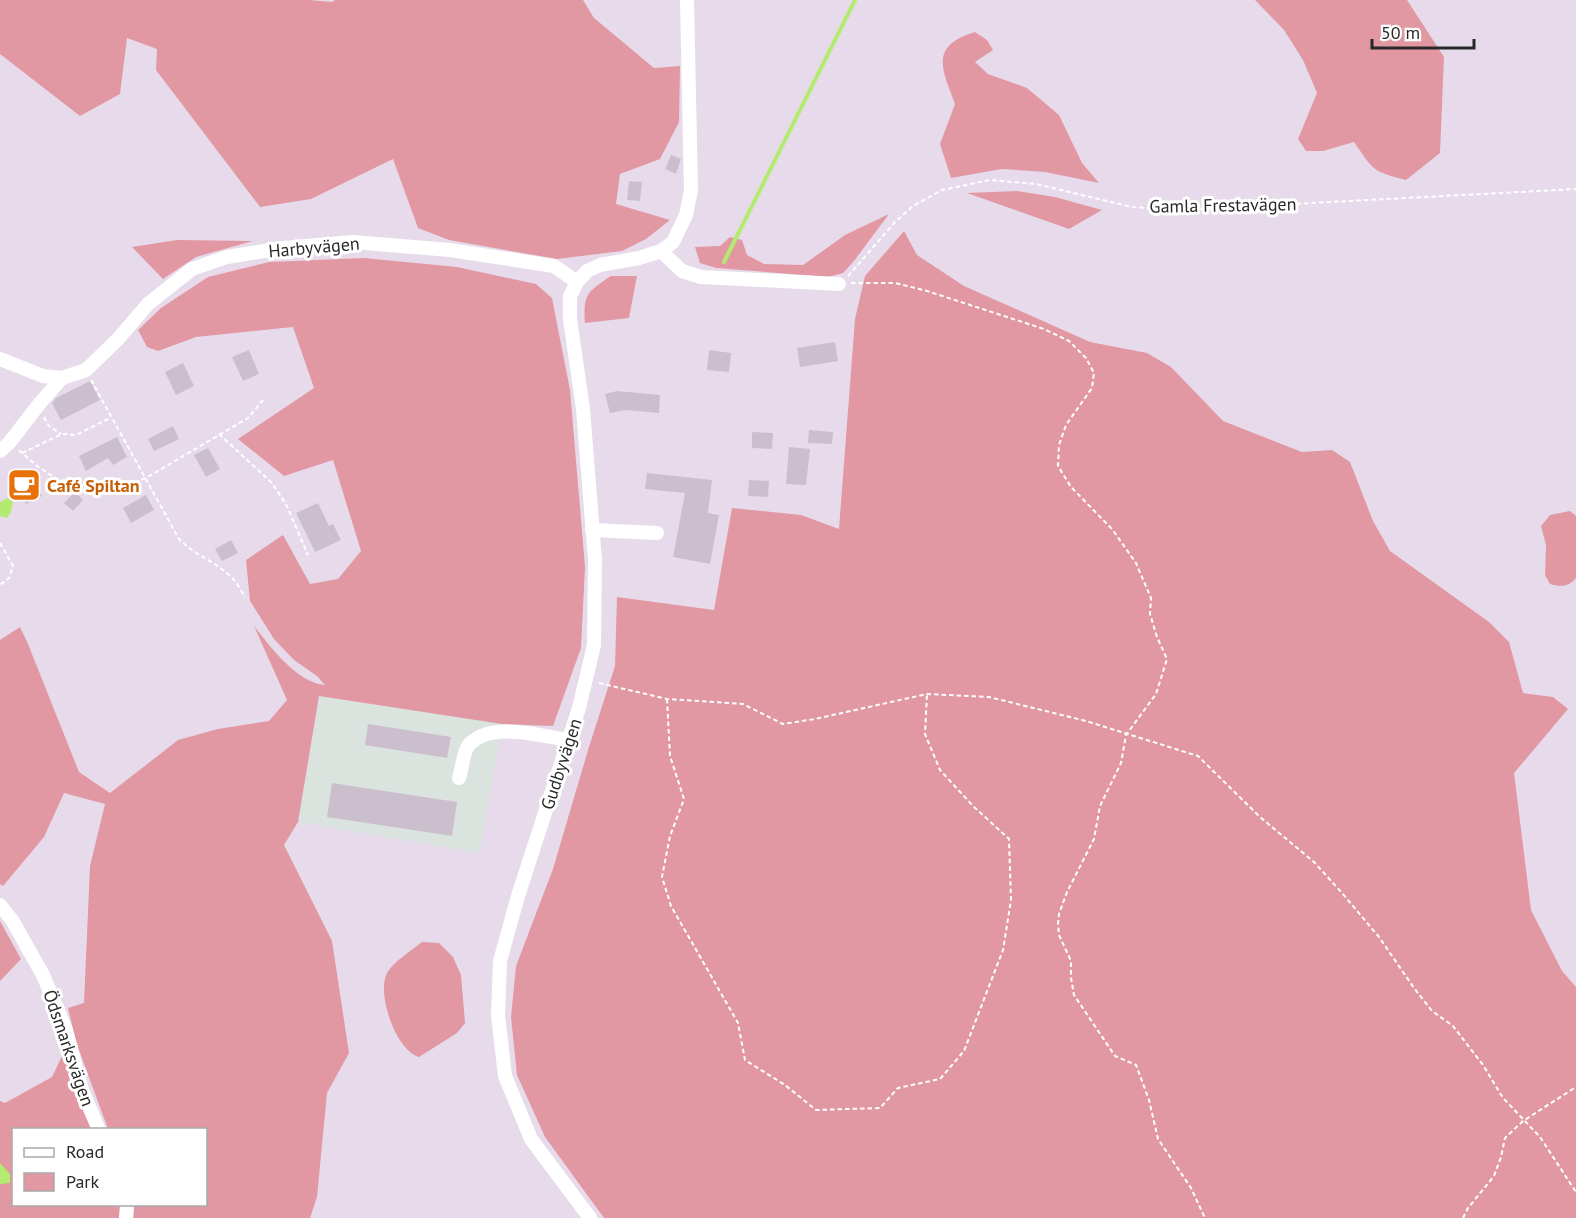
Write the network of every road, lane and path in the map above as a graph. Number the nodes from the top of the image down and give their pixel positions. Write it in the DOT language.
graph roads {
  1 [pos="687,0"];
  2 [pos="1576,189"];
  3 [pos="661,251"];
  4 [pos="577,282"];
  5 [pos="839,284"];
  6 [pos="0,359"];
  7 [pos="86,370"];
  8 [pos="62,378"];
  9 [pos="263,400"];
  10 [pos="40,403"];
  11 [pos="111,418"];
  12 [pos="62,434"];
  13 [pos="219,434"];
  14 [pos="5,447"];
  15 [pos="22,453"];
  16 [pos="146,478"];
  17 [pos="592,530"];
  18 [pos="657,533"];
  19 [pos="0,543"];
  20 [pos="308,555"];
  21 [pos="0,585"];
  22 [pos="245,597"];
  23 [pos="587,681"];
  24 [pos="927,694"];
  25 [pos="667,699"];
  26 [pos="1126,735"];
  27 [pos="569,740"];
  28 [pos="459,778"];
  29 [pos="0,905"];
  30 [pos="1576,1087"];
  31 [pos="1523,1121"];
  32 [pos="98,1128"];
  33 [pos="1576,1192"];
  34 [pos="591,1218"];
  35 [pos="1205,1218"];
  36 [pos="1463,1218"];
  1 -- 3 [label="street"];
  2 -- 5 [label="path, Gamla Frestavägen"];
  3 -- 4 [label="street"];
  3 -- 5 [label="street"];
  4 -- 7 [label="street, Harbyvägen"];
  4 -- 17 [label="street, Gudbyvägen"];
  5 -- 26 [label="path"];
  6 -- 8 [label="street"];
  7 -- 8 [label="street, Harbyvägen"];
  7 -- 11 [label="path"];
  8 -- 10 [label="street"];
  9 -- 13 [label="path"];
  10 -- 12 [label="path"];
  10 -- 14 [label="street"];
  11 -- 12 [label="path"];
  11 -- 16 [label="path"];
  12 -- 15 [label="path"];
  13 -- 16 [label="path"];
  13 -- 20 [label="path"];
  14 -- 15 [label="path"];
  15 -- 16 [label="path"];
  16 -- 22 [label="path"];
  17 -- 18 [label="street"];
  17 -- 23 [label="street, Gudbyvägen"];
  19 -- 21 [label="path"];
  23 -- 25 [label="path"];
  23 -- 27 [label="street, Gudbyvägen"];
  24 -- 25 [label="path"];
  24 -- 25 [label="path"];
  24 -- 26 [label="path"];
  26 -- 31 [label="path"];
  26 -- 35 [label="path"];
  27 -- 28 [label="street"];
  27 -- 34 [label="street, Gudbyvägen"];
  29 -- 32 [label="street, Ödsmarksvägen"];
  30 -- 31 [label="path"];
  31 -- 33 [label="path"];
  31 -- 36 [label="path"];
}
